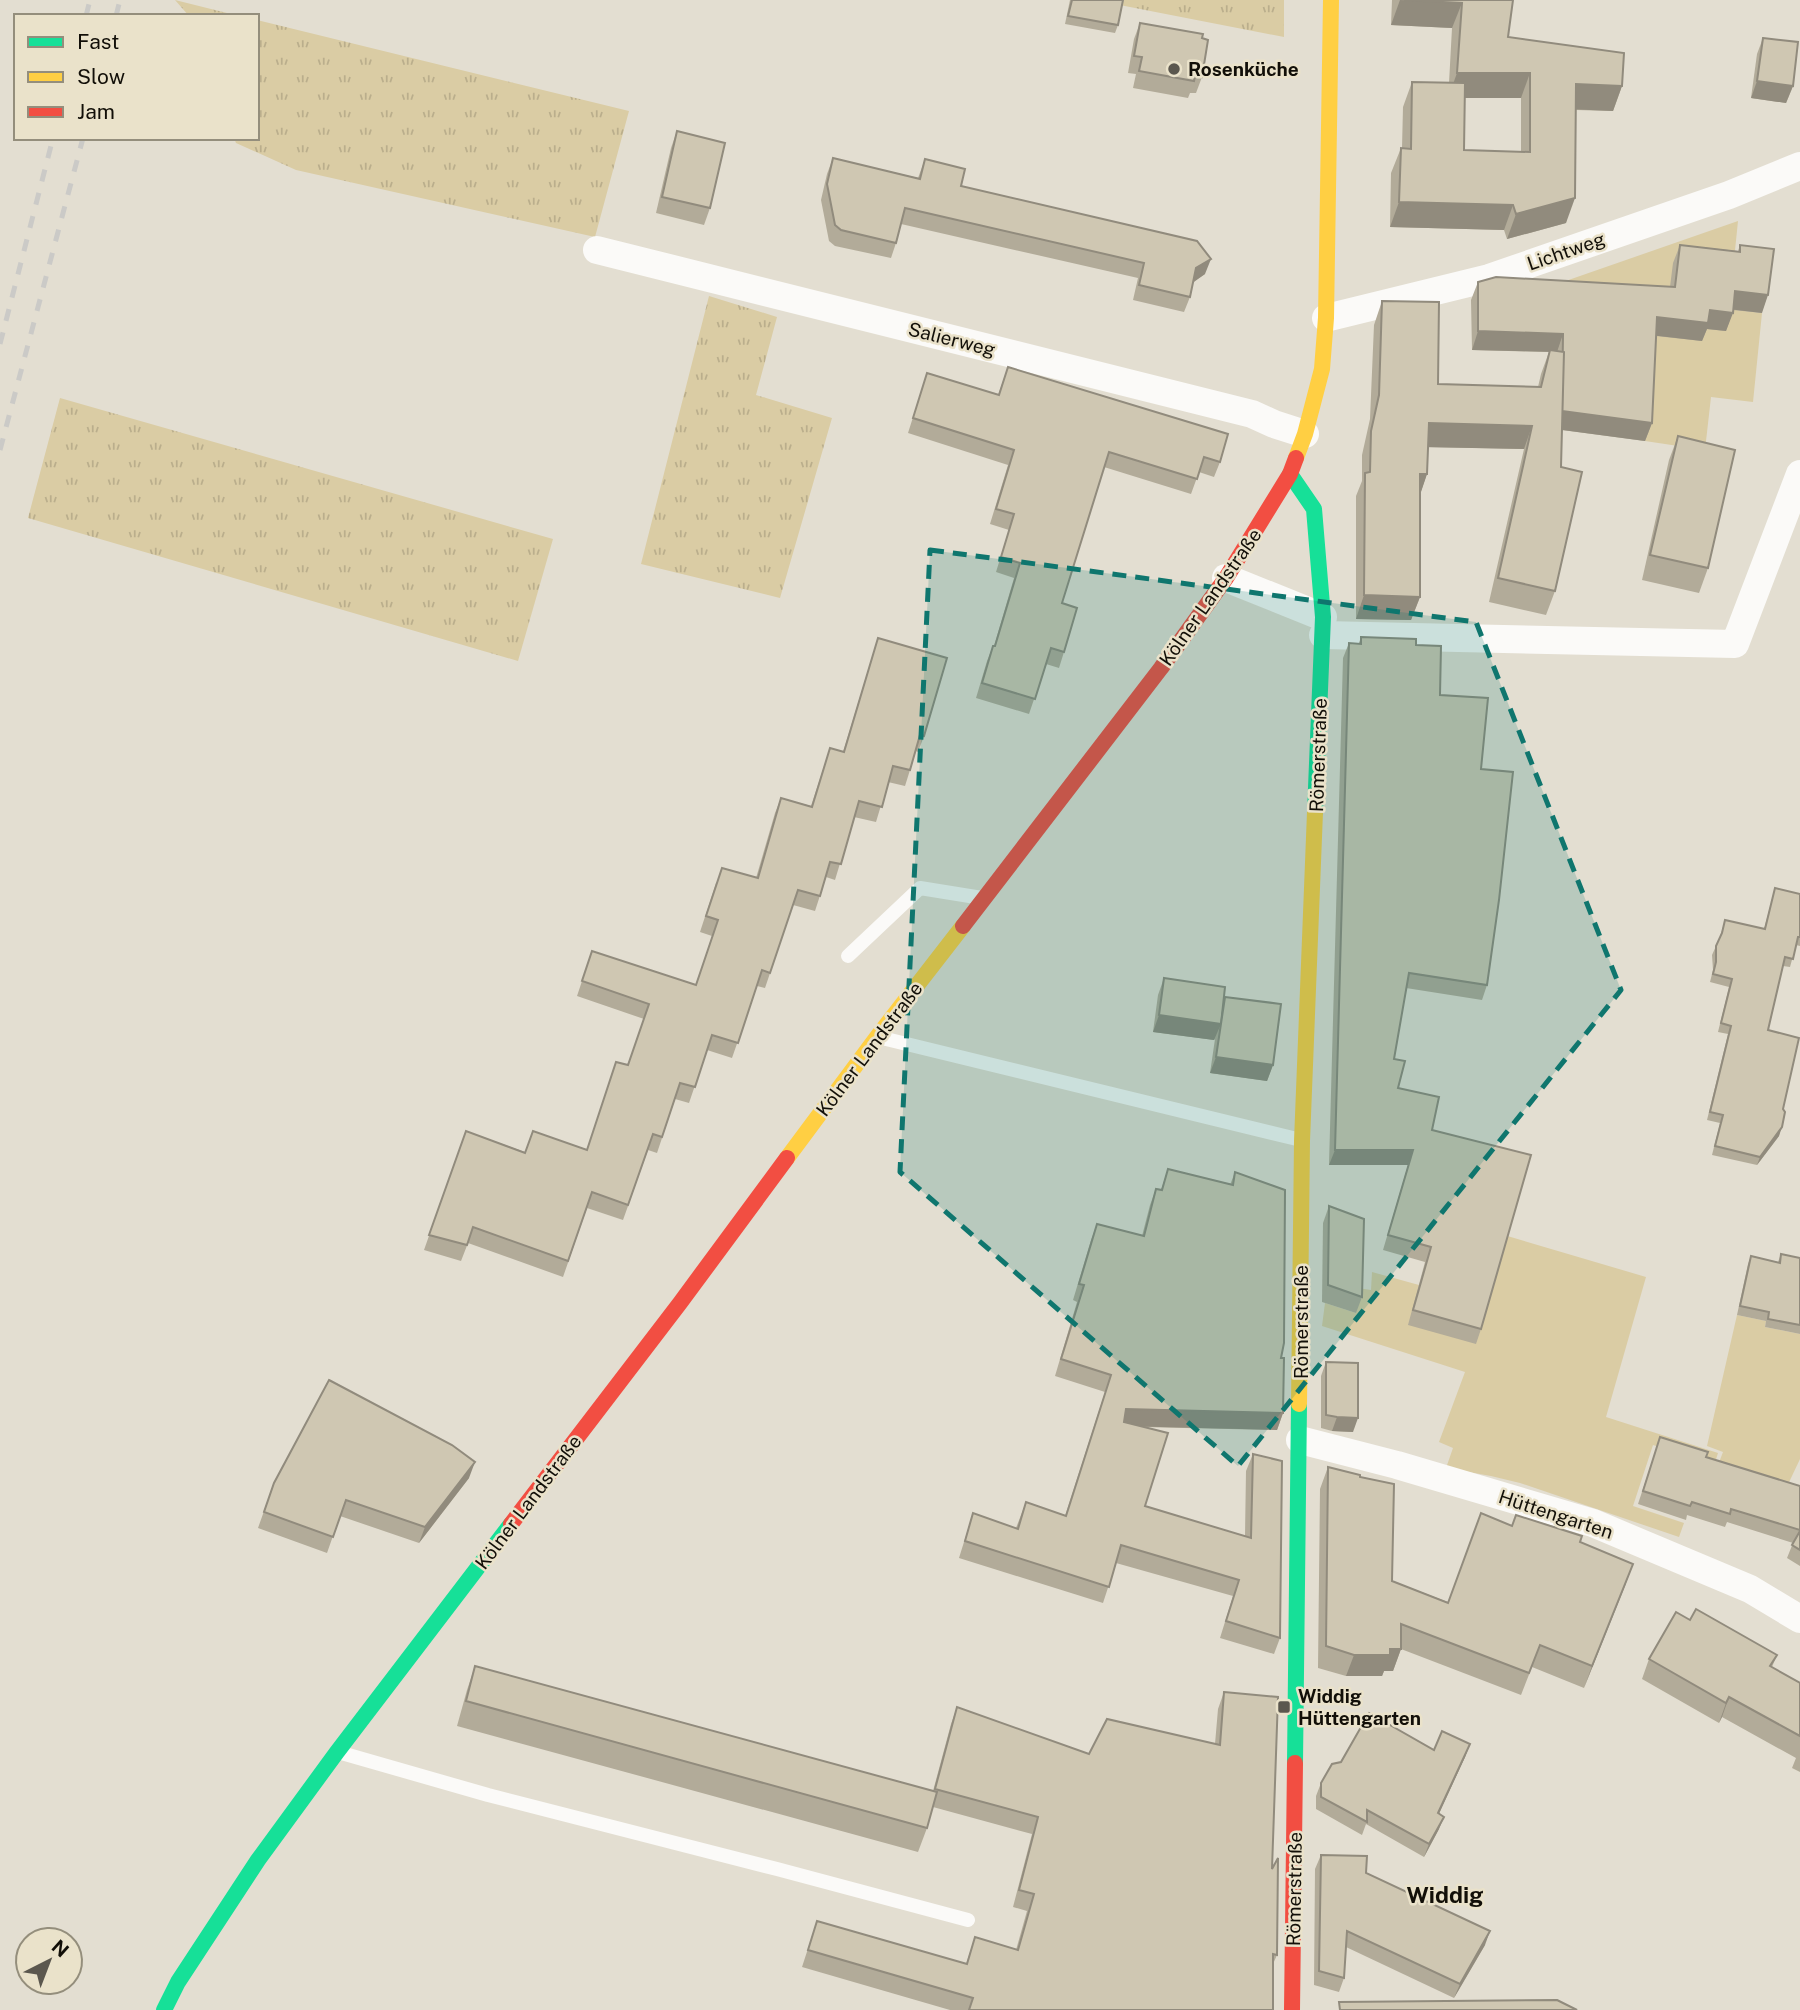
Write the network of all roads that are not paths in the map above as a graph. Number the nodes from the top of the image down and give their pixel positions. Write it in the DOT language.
graph roads {
  1 [pos="1331,0"];
  2 [pos="1800,166"];
  3 [pos="597,250"];
  4 [pos="1326,318"];
  5 [pos="1305,434"];
  6 [pos="1290,474"];
  7 [pos="1800,474"];
  8 [pos="1226,578"];
  9 [pos="1323,626"];
  10 [pos="984,898"];
  11 [pos="848,956"];
  12 [pos="877,1037"];
  13 [pos="1302,1141"];
  14 [pos="1300,1440"];
  15 [pos="1800,1619"];
  16 [pos="337,1752"];
  17 [pos="968,1920"];
  18 [pos="164,2010"];
  19 [pos="1292,2010"];
  1 -- 4 [label="main road, Kölner Landstraße"];
  2 -- 4 [label="street, Lichtweg"];
  3 -- 5 [label="street, Salierweg"];
  4 -- 5 [label="main road, Kölner Landstraße"];
  5 -- 6 [label="main road, Kölner Landstraße"];
  6 -- 8 [label="main road, Kölner Landstraße"];
  6 -- 9 [label="main road, Römerstraße"];
  7 -- 9 [label="street"];
  8 -- 9 [label="street"];
  8 -- 10 [label="main road, Kölner Landstraße"];
  9 -- 13 [label="main road, Römerstraße"];
  10 -- 11 [label="lane"];
  10 -- 12 [label="main road, Kölner Landstraße"];
  12 -- 13 [label="lane"];
  12 -- 16 [label="main road, Kölner Landstraße"];
  13 -- 14 [label="main road, Römerstraße"];
  14 -- 15 [label="street, Hüttengarten"];
  14 -- 19 [label="main road, Römerstraße"];
  16 -- 17 [label="lane"];
  16 -- 18 [label="main road, Kölner Landstraße"];
}
